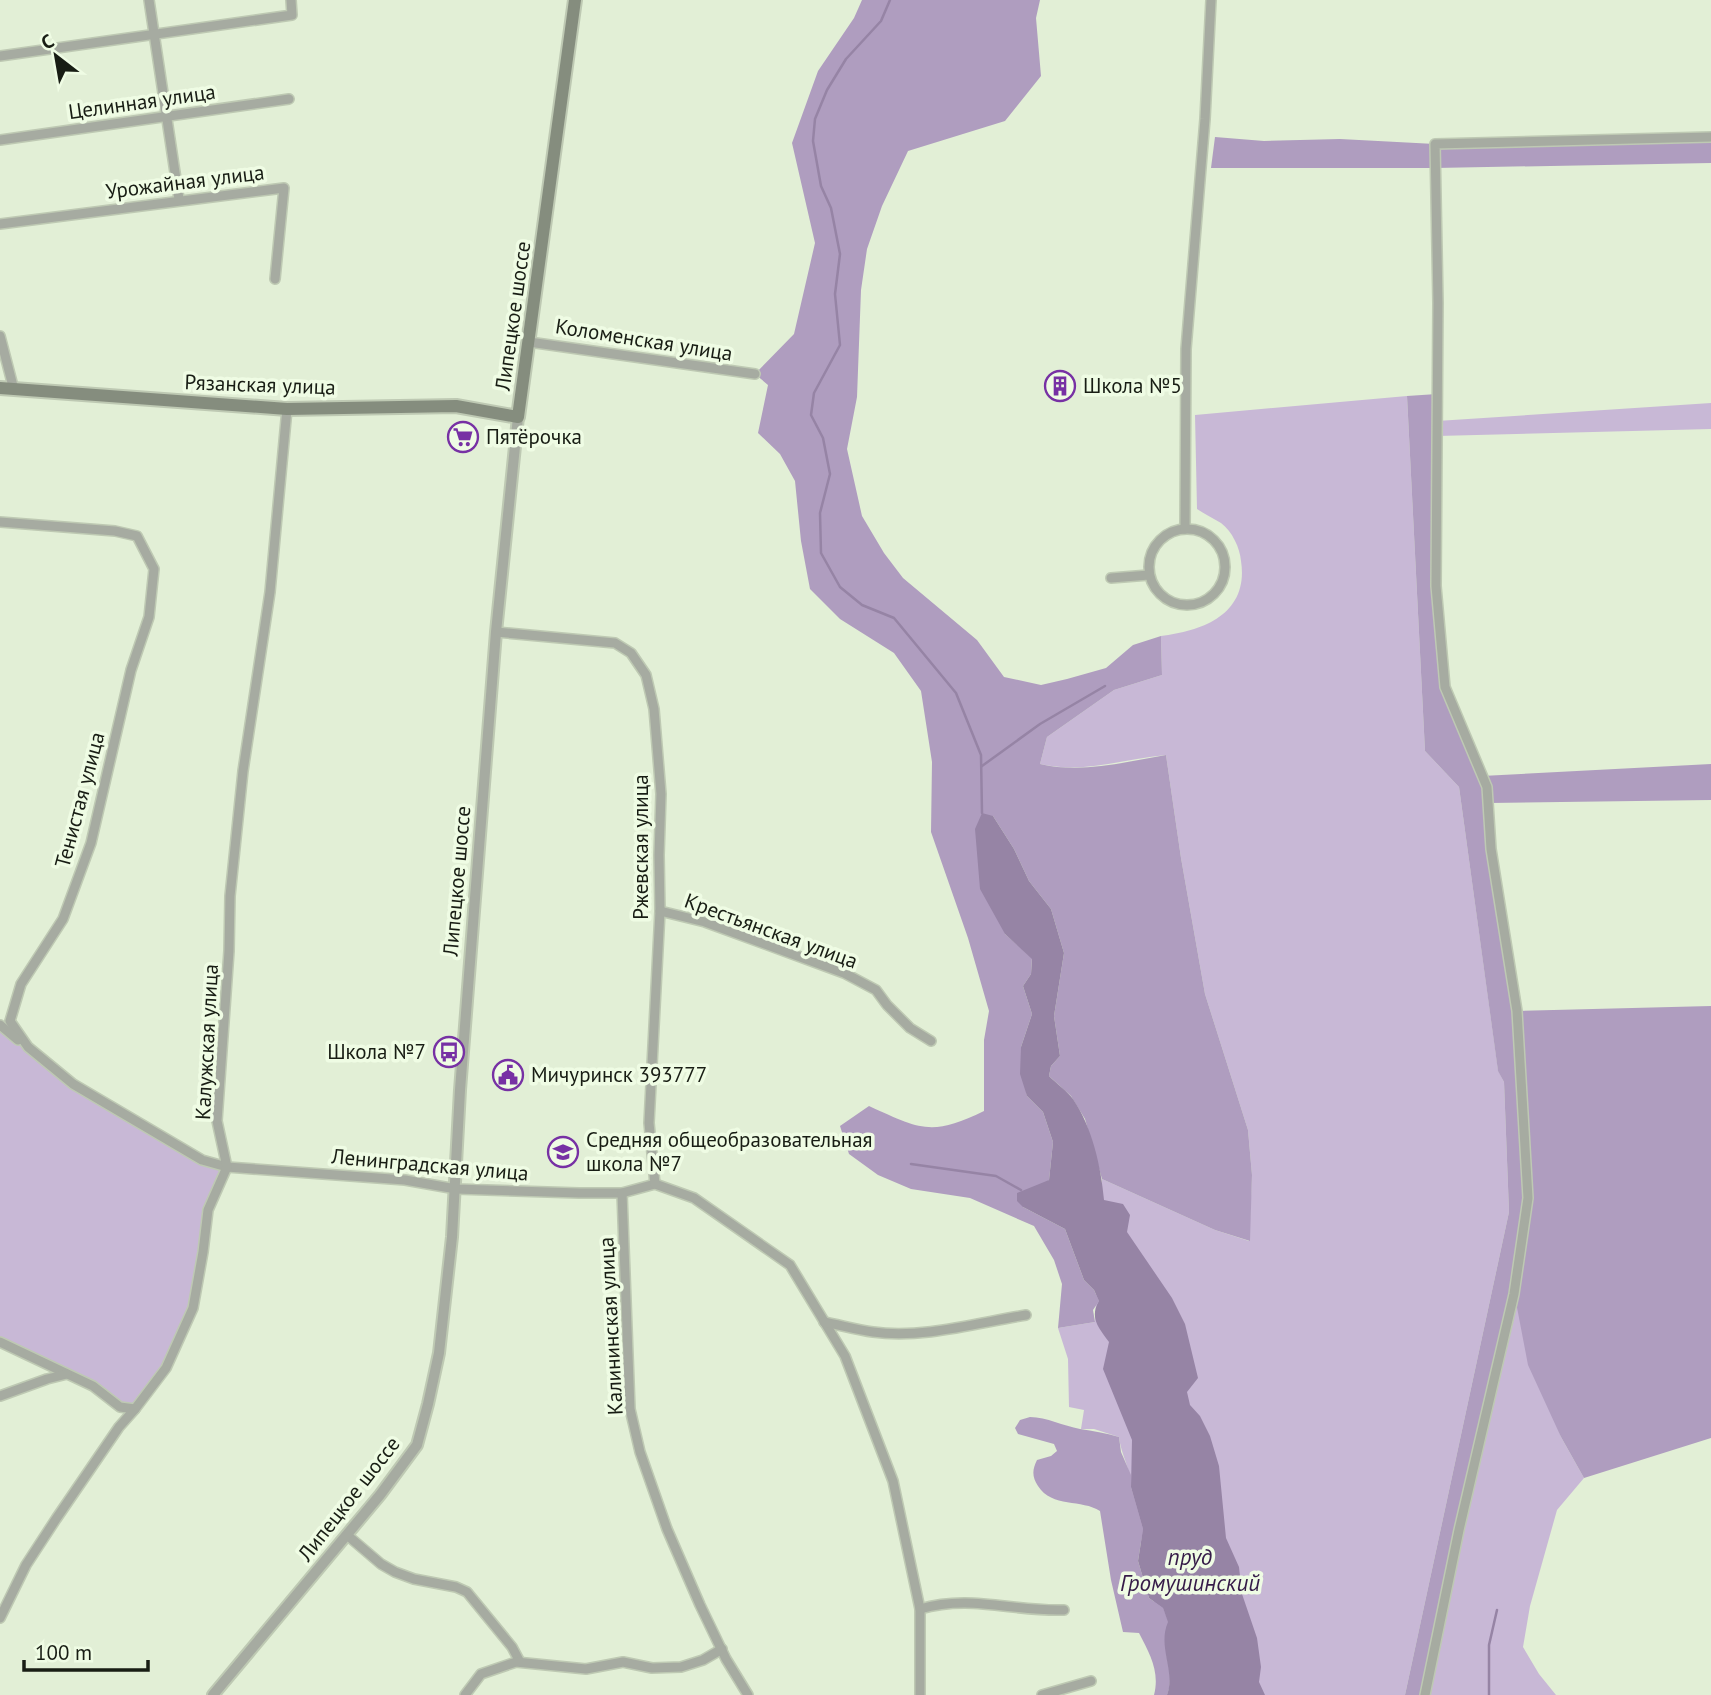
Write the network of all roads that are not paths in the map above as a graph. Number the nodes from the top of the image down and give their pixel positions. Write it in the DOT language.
graph roads {
  1 [pos="149,0"];
  2 [pos="291,0"];
  3 [pos="575,0"];
  4 [pos="1211,0"];
  5 [pos="155,34"];
  6 [pos="0,56"];
  7 [pos="289,99"];
  8 [pos="165,116"];
  9 [pos="1711,137"];
  10 [pos="0,140"];
  11 [pos="179,200"];
  12 [pos="0,224"];
  13 [pos="275,279"];
  14 [pos="0,336"];
  15 [pos="529,342"];
  16 [pos="755,374"];
  17 [pos="0,388"];
  18 [pos="14,390"];
  19 [pos="287,409"];
  20 [pos="518,416"];
  21 [pos="0,522"];
  22 [pos="1185,529"];
  23 [pos="1149,575"];
  24 [pos="1111,578"];
  25 [pos="496,632"];
  26 [pos="660,911"];
  27 [pos="0,1025"];
  28 [pos="931,1041"];
  29 [pos="28,1047"];
  30 [pos="227,1167"];
  31 [pos="654,1184"];
  32 [pos="456,1189"];
  33 [pos="622,1193"];
  34 [pos="1026,1315"];
  35 [pos="824,1322"];
  36 [pos="0,1342"];
  37 [pos="68,1374"];
  38 [pos="0,1396"];
  39 [pos="135,1409"];
  40 [pos="347,1535"];
  41 [pos="920,1609"];
  42 [pos="1065,1610"];
  43 [pos="0,1618"];
  44 [pos="722,1650"];
  45 [pos="520,1662"];
  46 [pos="1091,1681"];
  47 [pos="213,1695"];
  48 [pos="465,1695"];
  49 [pos="748,1695"];
  50 [pos="920,1695"];
  51 [pos="1042,1695"];
  52 [pos="1425,1695"];
  1 -- 5 [label="street"];
  2 -- 5 [label="street"];
  3 -- 15 [label="main road, Липецкое шоссе"];
  4 -- 22 [label="street"];
  5 -- 6 [label="street"];
  5 -- 8 [label="street"];
  7 -- 8 [label="street, Целинная улица"];
  8 -- 10 [label="street, Целинная улица"];
  8 -- 11 [label="street"];
  9 -- 52 [label="street"];
  11 -- 12 [label="street, Урожайная улица"];
  11 -- 13 [label="street, Урожайная улица"];
  14 -- 18 [label="street"];
  15 -- 16 [label="street, Коломенская улица"];
  15 -- 20 [label="main road, Липецкое шоссе"];
  17 -- 18 [label="main road, Рязанская улица"];
  18 -- 19 [label="main road, Рязанская улица"];
  19 -- 20 [label="main road, Рязанская улица"];
  19 -- 30 [label="street, Калужская улица"];
  20 -- 25 [label="street, Липецкое шоссе"];
  21 -- 29 [label="street, Тенистая улица"];
  22 -- 23 [label="street"];
  22 -- 23 [label="street"];
  23 -- 24 [label="street"];
  25 -- 26 [label="street, Ржевская улица"];
  25 -- 32 [label="street, Липецкое шоссе"];
  26 -- 28 [label="street, Крестьянская улица"];
  26 -- 31 [label="street, Ржевская улица"];
  27 -- 29 [label="street"];
  29 -- 30 [label="street, Тенистая улица"];
  30 -- 32 [label="street, Ленинградская улица"];
  30 -- 39 [label="street"];
  31 -- 33 [label="street, Ленинградская улица"];
  31 -- 35 [label="street"];
  32 -- 33 [label="street, Ленинградская улица"];
  32 -- 40 [label="street, Липецкое шоссе"];
  33 -- 44 [label="street, Калининская улица"];
  34 -- 35 [label="street"];
  35 -- 41 [label="street"];
  36 -- 37 [label="street"];
  37 -- 38 [label="street"];
  37 -- 39 [label="street"];
  39 -- 43 [label="street"];
  40 -- 45 [label="street"];
  40 -- 47 [label="street, Липецкое шоссе"];
  41 -- 42 [label="street"];
  41 -- 50 [label="street"];
  44 -- 45 [label="street"];
  44 -- 49 [label="street, Калининская улица"];
  45 -- 48 [label="street"];
  46 -- 51 [label="street"];
}
